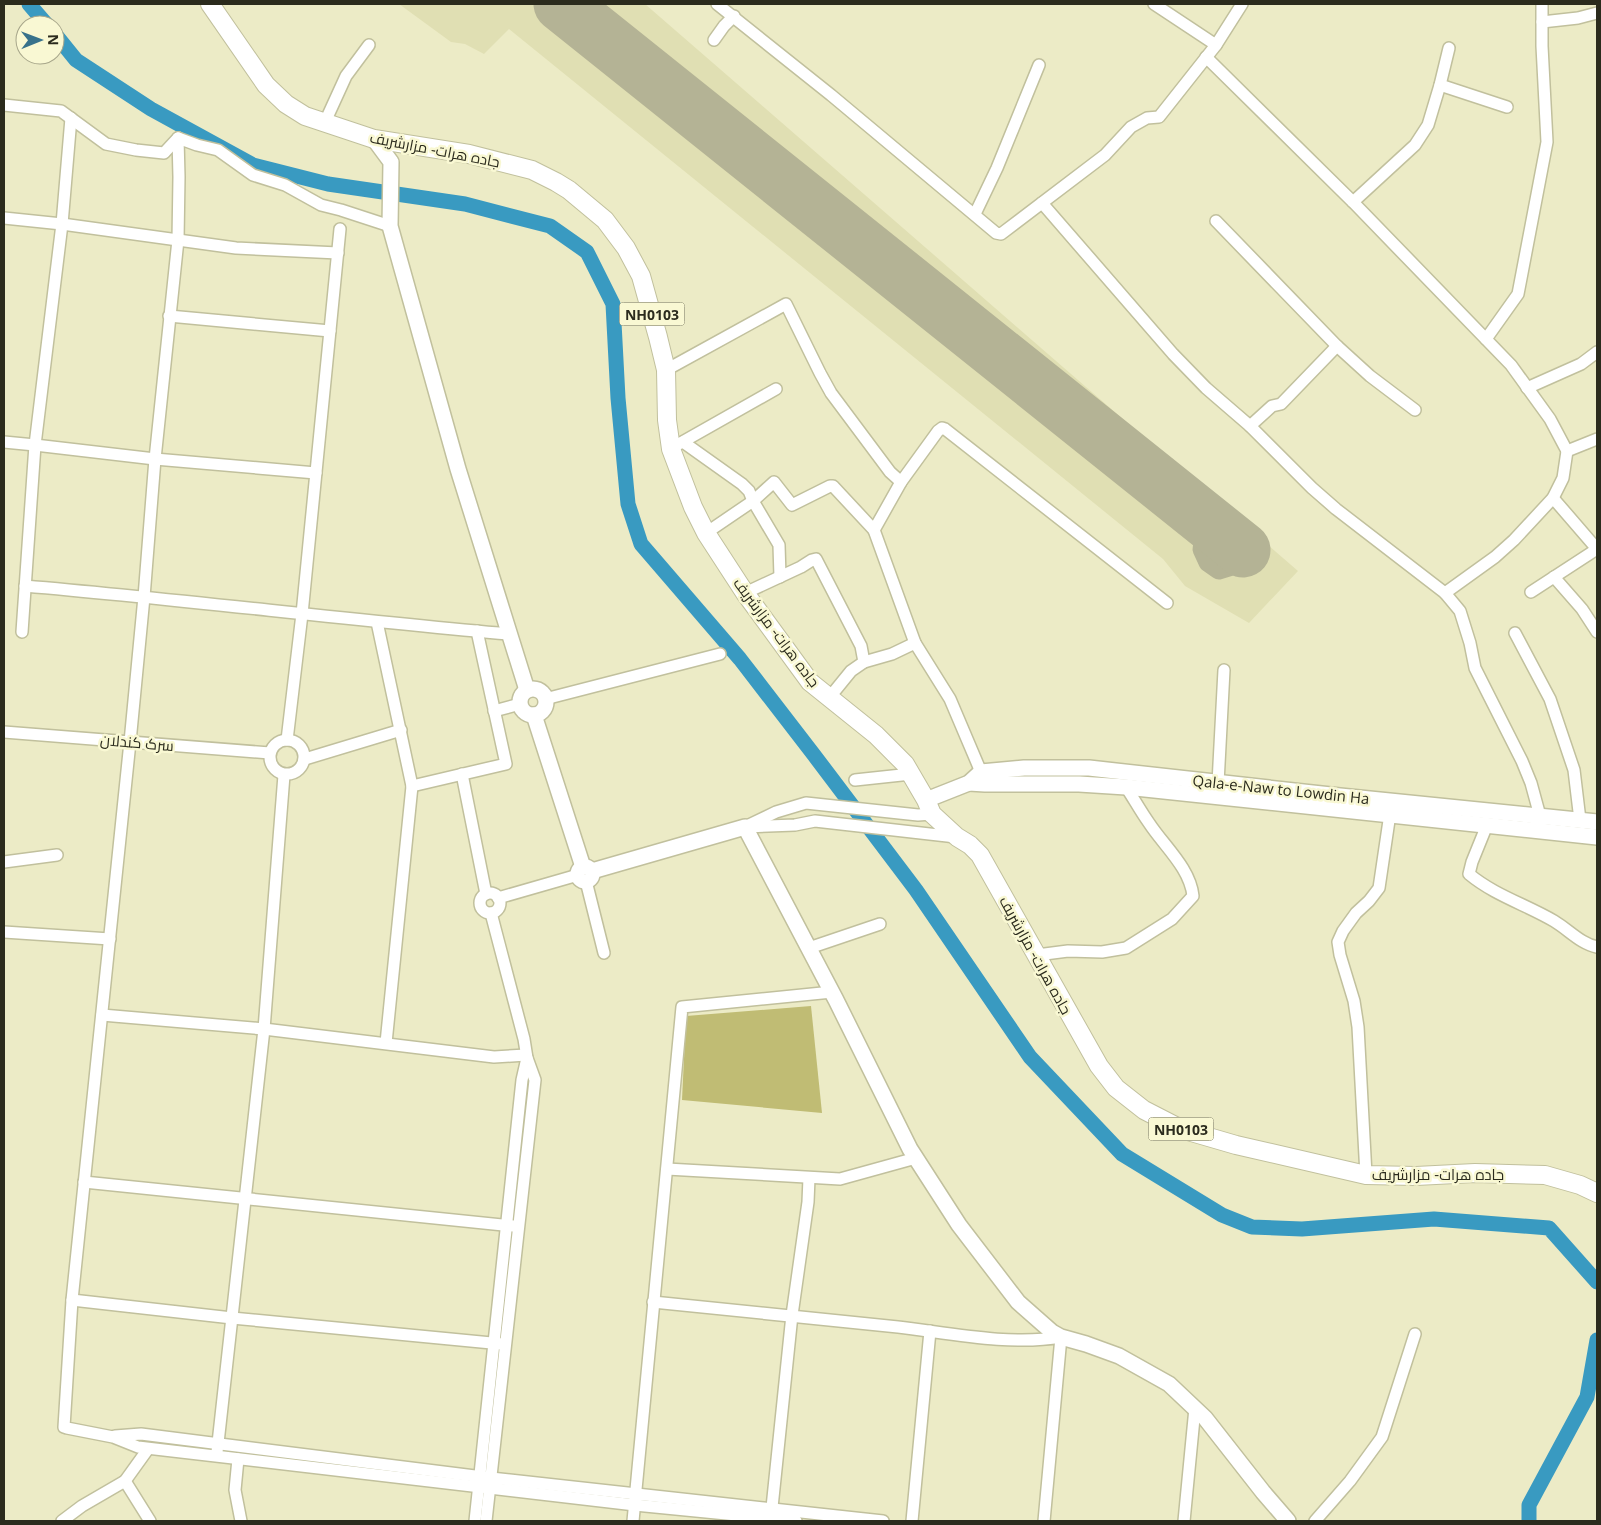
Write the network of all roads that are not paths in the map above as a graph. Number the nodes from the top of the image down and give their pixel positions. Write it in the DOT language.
graph roads {
  1 [pos="210,4"];
  2 [pos="718,4"];
  3 [pos="1154,4"];
  4 [pos="1242,4"];
  5 [pos="1542,4"];
  6 [pos="1597,14"];
  7 [pos="734,16"];
  8 [pos="1542,22"];
  9 [pos="714,40"];
  10 [pos="1216,44"];
  11 [pos="369,45"];
  12 [pos="1449,48"];
  13 [pos="1206,57"];
  14 [pos="1039,65"];
  15 [pos="1440,85"];
  16 [pos="4,105"];
  17 [pos="1507,107"];
  18 [pos="71,118"];
  19 [pos="325,122"];
  20 [pos="178,138"];
  21 [pos="374,138"];
  22 [pos="1353,202"];
  23 [pos="1042,203"];
  24 [pos="974,214"];
  25 [pos="4,218"];
  26 [pos="1216,221"];
  27 [pos="62,224"];
  28 [pos="390,226"];
  29 [pos="340,229"];
  30 [pos="178,240"];
  31 [pos="338,253"];
  32 [pos="170,316"];
  33 [pos="330,331"];
  34 [pos="1486,340"];
  35 [pos="1337,346"];
  36 [pos="1597,352"];
  37 [pos="666,370"];
  38 [pos="1526,388"];
  39 [pos="776,389"];
  40 [pos="1415,410"];
  41 [pos="1250,426"];
  42 [pos="1597,439"];
  43 [pos="4,442"];
  44 [pos="35,445"];
  45 [pos="677,445"];
  46 [pos="1567,451"];
  47 [pos="156,459"];
  48 [pos="316,473"];
  49 [pos="901,482"];
  50 [pos="1552,498"];
  51 [pos="753,500"];
  52 [pos="874,530"];
  53 [pos="706,533"];
  54 [pos="1597,549"];
  55 [pos="780,577"];
  56 [pos="1554,577"];
  57 [pos="25,586"];
  58 [pos="1531,592"];
  59 [pos="745,593"];
  60 [pos="1445,593"];
  61 [pos="144,597"];
  62 [pos="1166,603"];
  63 [pos="302,614"];
  64 [pos="377,622"];
  65 [pos="477,631"];
  66 [pos="22,632"];
  67 [pos="1597,632"];
  68 [pos="1515,633"];
  69 [pos="509,634"];
  70 [pos="915,644"];
  71 [pos="720,654"];
  72 [pos="864,662"];
  73 [pos="1224,670"];
  74 [pos="527,690"];
  75 [pos="829,698"];
  76 [pos="545,699"];
  77 [pos="520,704"];
  78 [pos="494,711"];
  79 [pos="534,715"];
  80 [pos="401,730"];
  81 [pos="4,732"];
  82 [pos="287,740"];
  83 [pos="130,742"];
  84 [pos="270,753"];
  85 [pos="304,759"];
  86 [pos="981,772"];
  87 [pos="462,774"];
  88 [pos="911,774"];
  89 [pos="284,775"];
  90 [pos="855,780"];
  91 [pos="969,783"];
  92 [pos="1218,783"];
  93 [pos="1179,785"];
  94 [pos="412,786"];
  95 [pos="1126,787"];
  96 [pos="929,807"];
  97 [pos="1390,807"];
  98 [pos="1580,820"];
  99 [pos="1597,822"];
  100 [pos="1539,823"];
  101 [pos="1487,825"];
  102 [pos="745,827"];
  103 [pos="957,837"];
  104 [pos="1597,837"];
  105 [pos="57,855"];
  106 [pos="4,862"];
  107 [pos="585,873"];
  108 [pos="486,894"];
  109 [pos="498,898"];
  110 [pos="491,913"];
  111 [pos="880,924"];
  112 [pos="4,932"];
  113 [pos="110,938"];
  114 [pos="1597,947"];
  115 [pos="809,948"];
  116 [pos="604,953"];
  117 [pos="1037,955"];
  118 [pos="832,992"];
  119 [pos="102,1015"];
  120 [pos="264,1029"];
  121 [pos="386,1043"];
  122 [pos="526,1056"];
  123 [pos="514,1157"];
  124 [pos="527,1158"];
  125 [pos="916,1158"];
  126 [pos="667,1169"];
  127 [pos="1366,1175"];
  128 [pos="810,1178"];
  129 [pos="84,1182"];
  130 [pos="1597,1193"];
  131 [pos="244,1198"];
  132 [pos="508,1225"];
  133 [pos="520,1226"];
  134 [pos="72,1300"];
  135 [pos="653,1302"];
  136 [pos="792,1315"];
  137 [pos="232,1318"];
  138 [pos="930,1331"];
  139 [pos="1415,1334"];
  140 [pos="1060,1337"];
  141 [pos="500,1344"];
  142 [pos="1195,1408"];
  143 [pos="113,1437"];
  144 [pos="218,1444"];
  145 [pos="148,1449"];
  146 [pos="216,1457"];
  147 [pos="238,1459"];
  148 [pos="125,1481"];
  149 [pos="485,1482"];
  150 [pos="636,1500"];
  151 [pos="771,1516"];
  152 [pos="62,1521"];
  153 [pos="150,1521"];
  154 [pos="241,1521"];
  155 [pos="475,1521"];
  156 [pos="486,1521"];
  157 [pos="634,1521"];
  158 [pos="796,1521"];
  159 [pos="883,1521"];
  160 [pos="912,1521"];
  161 [pos="1044,1521"];
  162 [pos="1184,1521"];
  163 [pos="1288,1521"];
  164 [pos="1315,1521"];
  1 -- 19 [label="highway, جاده هرات- مزارشریف / NH0103"];
  2 -- 7 [label="street"];
  3 -- 10 [label="street"];
  4 -- 10 [label="street"];
  5 -- 8 [label="street"];
  6 -- 8 [label="street"];
  7 -- 9 [label="street"];
  7 -- 24 [label="street"];
  8 -- 34 [label="street"];
  10 -- 13 [label="street"];
  11 -- 19 [label="street"];
  12 -- 15 [label="street"];
  13 -- 22 [label="street"];
  13 -- 23 [label="street"];
  14 -- 24 [label="street"];
  15 -- 17 [label="street"];
  15 -- 22 [label="street"];
  16 -- 18 [label="street"];
  18 -- 20 [label="street"];
  18 -- 27 [label="street"];
  19 -- 21 [label="highway, جاده هرات- مزارشریف / NH0103"];
  20 -- 28 [label="street"];
  20 -- 30 [label="street"];
  21 -- 28 [label="main road"];
  21 -- 37 [label="highway, جاده هرات- مزارشریف / NH0103"];
  22 -- 34 [label="street"];
  23 -- 24 [label="street"];
  23 -- 41 [label="street"];
  25 -- 27 [label="street"];
  26 -- 35 [label="street"];
  27 -- 30 [label="street"];
  27 -- 44 [label="street"];
  28 -- 69 [label="main road"];
  29 -- 31 [label="street"];
  30 -- 31 [label="street"];
  30 -- 32 [label="street"];
  31 -- 33 [label="street"];
  32 -- 33 [label="street"];
  32 -- 47 [label="street"];
  33 -- 48 [label="street"];
  34 -- 38 [label="street"];
  35 -- 40 [label="street"];
  35 -- 41 [label="street"];
  36 -- 38 [label="street"];
  37 -- 45 [label="highway, جاده هرات- مزارشریف / NH0103"];
  37 -- 49 [label="street"];
  38 -- 46 [label="street"];
  39 -- 45 [label="street"];
  41 -- 60 [label="street"];
  42 -- 46 [label="street"];
  43 -- 44 [label="street"];
  44 -- 47 [label="street"];
  44 -- 57 [label="street"];
  45 -- 51 [label="street"];
  45 -- 53 [label="highway, جاده هرات- مزارشریف / NH0103"];
  46 -- 50 [label="street"];
  47 -- 48 [label="street"];
  47 -- 61 [label="street"];
  48 -- 63 [label="street"];
  49 -- 52 [label="street"];
  49 -- 62 [label="street"];
  50 -- 54 [label="street"];
  50 -- 60 [label="street"];
  51 -- 52 [label="street"];
  51 -- 53 [label="street"];
  51 -- 55 [label="street"];
  52 -- 70 [label="street"];
  53 -- 59 [label="highway, جاده هرات- مزارشریف / NH0103"];
  54 -- 56 [label="street"];
  55 -- 59 [label="street"];
  55 -- 72 [label="street"];
  56 -- 58 [label="street"];
  56 -- 67 [label="street"];
  57 -- 61 [label="street"];
  57 -- 66 [label="street"];
  59 -- 75 [label="highway, جاده هرات- مزارشریف / NH0103"];
  60 -- 100 [label="street"];
  61 -- 63 [label="street"];
  61 -- 83 [label="street"];
  63 -- 64 [label="street"];
  63 -- 82 [label="street"];
  64 -- 65 [label="street"];
  64 -- 80 [label="street"];
  65 -- 69 [label="street"];
  65 -- 78 [label="street"];
  68 -- 98 [label="street"];
  69 -- 74 [label="main road"];
  70 -- 72 [label="street"];
  70 -- 86 [label="street"];
  71 -- 76 [label="street"];
  72 -- 75 [label="street"];
  73 -- 92 [label="street"];
  74 -- 76 [label="main road"];
  74 -- 77 [label="main road"];
  75 -- 88 [label="highway, جاده هرات- مزارشریف / NH0103"];
  76 -- 79 [label="main road"];
  77 -- 78 [label="street"];
  77 -- 79 [label="main road"];
  78 -- 87 [label="street"];
  79 -- 107 [label="main road"];
  80 -- 85 [label="street"];
  80 -- 94 [label="street"];
  81 -- 83 [label="street, سرک کندلان"];
  82 -- 84 [label="street"];
  82 -- 85 [label="street"];
  83 -- 84 [label="street, سرک کندلان"];
  83 -- 113 [label="street"];
  84 -- 89 [label="street"];
  85 -- 89 [label="street"];
  86 -- 91 [label="main road, Qala-e-Naw to Lowdin Ha"];
  86 -- 93 [label="main road, Qala-e-Naw to Lowdin Ha"];
  87 -- 94 [label="street"];
  87 -- 108 [label="street"];
  88 -- 90 [label="street"];
  88 -- 96 [label="highway, جاده هرات- مزارشریف / NH0103"];
  89 -- 120 [label="street"];
  91 -- 95 [label="main road, Qala-e-Naw to Lowdin Ha"];
  91 -- 96 [label="main road, Qala-e-Naw to Lowdin Ha"];
  92 -- 93 [label="main road, Qala-e-Naw to Lowdin Ha"];
  92 -- 97 [label="main road, Qala-e-Naw to Lowdin Ha"];
  93 -- 95 [label="main road, Qala-e-Naw to Lowdin Ha"];
  93 -- 97 [label="main road, Qala-e-Naw to Lowdin Ha"];
  94 -- 121 [label="street"];
  95 -- 117 [label="street"];
  96 -- 102 [label="street"];
  96 -- 103 [label="highway, جاده هرات- مزارشریف / NH0103"];
  97 -- 100 [label="main road, Qala-e-Naw to Lowdin Ha"];
  97 -- 101 [label="main road, Qala-e-Naw to Lowdin Ha"];
  97 -- 127 [label="street"];
  98 -- 99 [label="main road, Qala-e-Naw to Lowdin Ha"];
  98 -- 100 [label="main road, Qala-e-Naw to Lowdin Ha"];
  100 -- 101 [label="main road, Qala-e-Naw to Lowdin Ha"];
  100 -- 104 [label="main road, Qala-e-Naw to Lowdin Ha"];
  101 -- 114 [label="street"];
  102 -- 103 [label="street"];
  102 -- 107 [label="main road"];
  102 -- 115 [label="main road"];
  103 -- 117 [label="highway, جاده هرات- مزارشریف / NH0103"];
  105 -- 106 [label="street"];
  107 -- 109 [label="street"];
  107 -- 116 [label="street"];
  108 -- 109 [label="street"];
  108 -- 110 [label="street"];
  109 -- 110 [label="street"];
  110 -- 122 [label="street"];
  111 -- 115 [label="street"];
  112 -- 113 [label="street"];
  113 -- 119 [label="street"];
  115 -- 118 [label="main road"];
  117 -- 127 [label="highway, جاده هرات- مزارشریف / NH0103"];
  118 -- 125 [label="main road"];
  118 -- 126 [label="street"];
  119 -- 120 [label="street"];
  119 -- 129 [label="street"];
  120 -- 121 [label="street"];
  120 -- 131 [label="street"];
  121 -- 122 [label="street"];
  122 -- 123 [label="street"];
  122 -- 124 [label="street"];
  123 -- 124 [label="street"];
  123 -- 132 [label="street"];
  124 -- 133 [label="street"];
  125 -- 128 [label="street"];
  125 -- 140 [label="main road"];
  126 -- 128 [label="street"];
  126 -- 135 [label="street"];
  127 -- 130 [label="highway, جاده هرات- مزارشریف / NH0103"];
  128 -- 136 [label="street"];
  129 -- 131 [label="street"];
  129 -- 134 [label="street"];
  131 -- 132 [label="street"];
  131 -- 137 [label="street"];
  132 -- 133 [label="street"];
  132 -- 141 [label="street"];
  133 -- 141 [label="street"];
  134 -- 137 [label="street"];
  134 -- 143 [label="street"];
  135 -- 136 [label="street"];
  135 -- 150 [label="street"];
  136 -- 138 [label="street"];
  136 -- 151 [label="street"];
  137 -- 141 [label="street"];
  137 -- 144 [label="street"];
  138 -- 140 [label="street"];
  138 -- 160 [label="street"];
  139 -- 164 [label="street"];
  140 -- 142 [label="main road"];
  140 -- 161 [label="street"];
  141 -- 149 [label="street"];
  142 -- 162 [label="street"];
  142 -- 163 [label="main road"];
  143 -- 144 [label="street"];
  143 -- 145 [label="street"];
  144 -- 146 [label="street"];
  144 -- 149 [label="street"];
  145 -- 146 [label="street"];
  145 -- 148 [label="street"];
  146 -- 147 [label="street"];
  147 -- 149 [label="street"];
  147 -- 154 [label="street"];
  148 -- 152 [label="street"];
  148 -- 153 [label="street"];
  149 -- 150 [label="street"];
  149 -- 155 [label="street"];
  149 -- 156 [label="street"];
  150 -- 151 [label="street"];
  150 -- 157 [label="street"];
  151 -- 158 [label="street"];
  151 -- 159 [label="street"];
}
